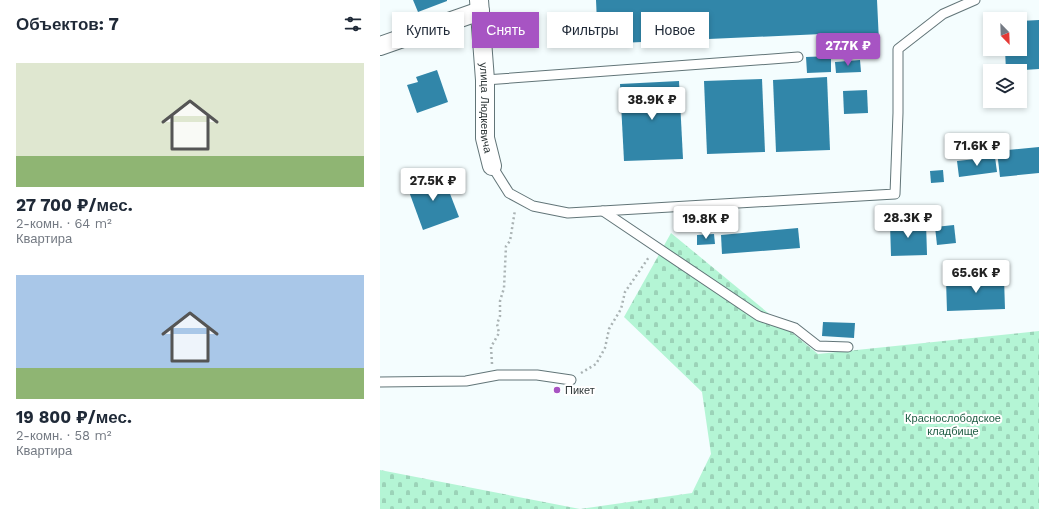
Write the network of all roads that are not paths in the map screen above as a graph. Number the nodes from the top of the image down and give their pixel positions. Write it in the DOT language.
graph roads {
  1 [pos="975,0"];
  2 [pos="480,5"];
  3 [pos="380,46"];
  4 [pos="798,57"];
  5 [pos="485,80"];
  6 [pos="492,166"];
  7 [pos="603,211"];
  8 [pos="848,347"];
  9 [pos="571,380"];
  10 [pos="380,382"];
  1 -- 7 [label="lane"];
  2 -- 3 [label="street"];
  2 -- 5 [label="street, улица Людкевича"];
  4 -- 5 [label="lane"];
  5 -- 6 [label="street, улица Людкевича"];
  6 -- 7 [label="lane"];
  7 -- 8 [label="lane"];
  9 -- 10 [label="lane"];
}
